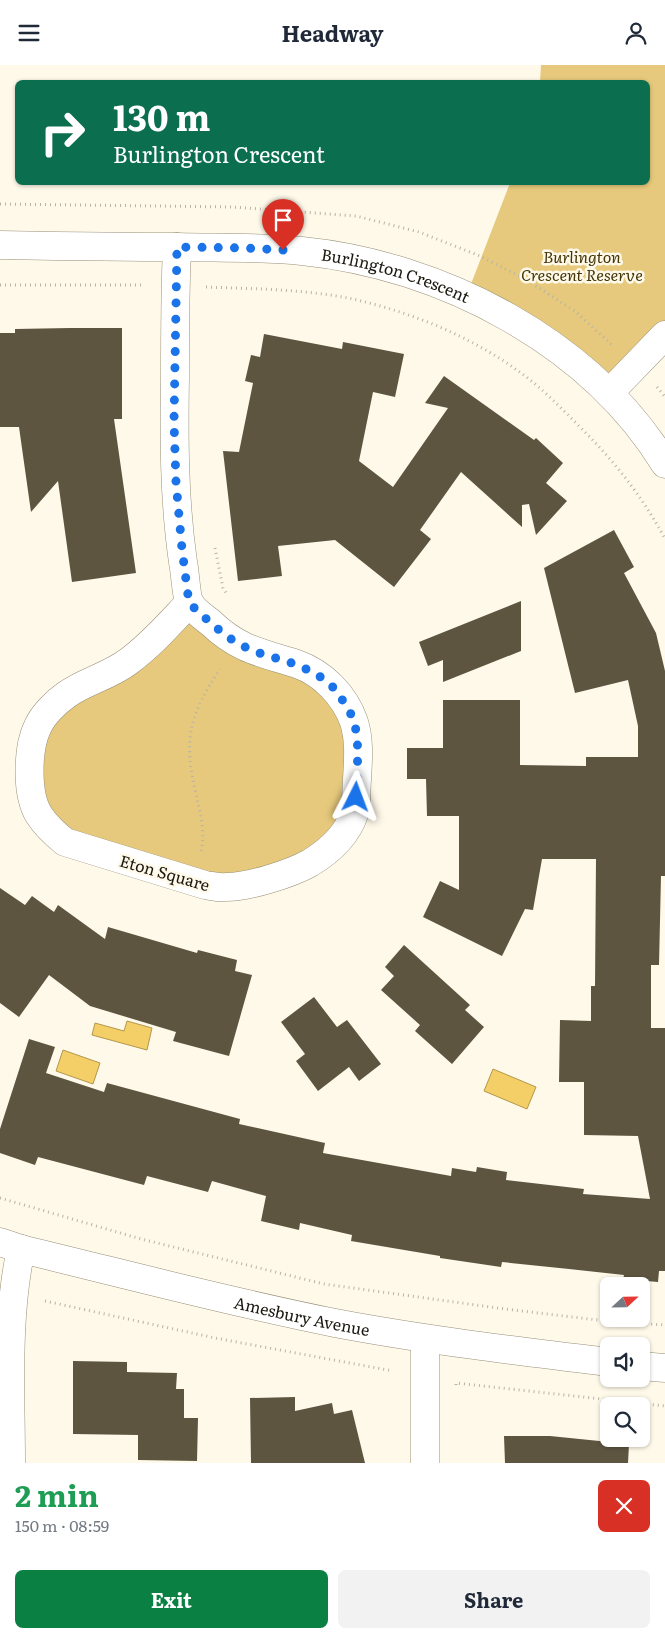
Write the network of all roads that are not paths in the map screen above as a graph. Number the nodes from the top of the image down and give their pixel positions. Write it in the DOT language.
graph roads {
  1 [pos="0,245"];
  2 [pos="177,247"];
  3 [pos="665,335"];
  4 [pos="609,393"];
  5 [pos="665,464"];
  6 [pos="189,603"];
  7 [pos="10,1245"];
  8 [pos="425,1339"];
  9 [pos="600,1361"];
  10 [pos="650,1367"];
  11 [pos="665,1368"];
  12 [pos="11,1463"];
  13 [pos="424,1463"];
  1 -- 2 [label="street, Burlington Crescent"];
  2 -- 4 [label="street, Burlington Crescent"];
  2 -- 6 [label="street"];
  3 -- 4 [label="street"];
  4 -- 5 [label="street, Burlington Crescent"];
  6 -- 6 [label="street, Eton Square"];
  7 -- 8 [label="street, Amesbury Avenue"];
  7 -- 12 [label="street"];
  8 -- 9 [label="street, Amesbury Avenue"];
  8 -- 13 [label="street"];
  10 -- 11 [label="street"];
}
